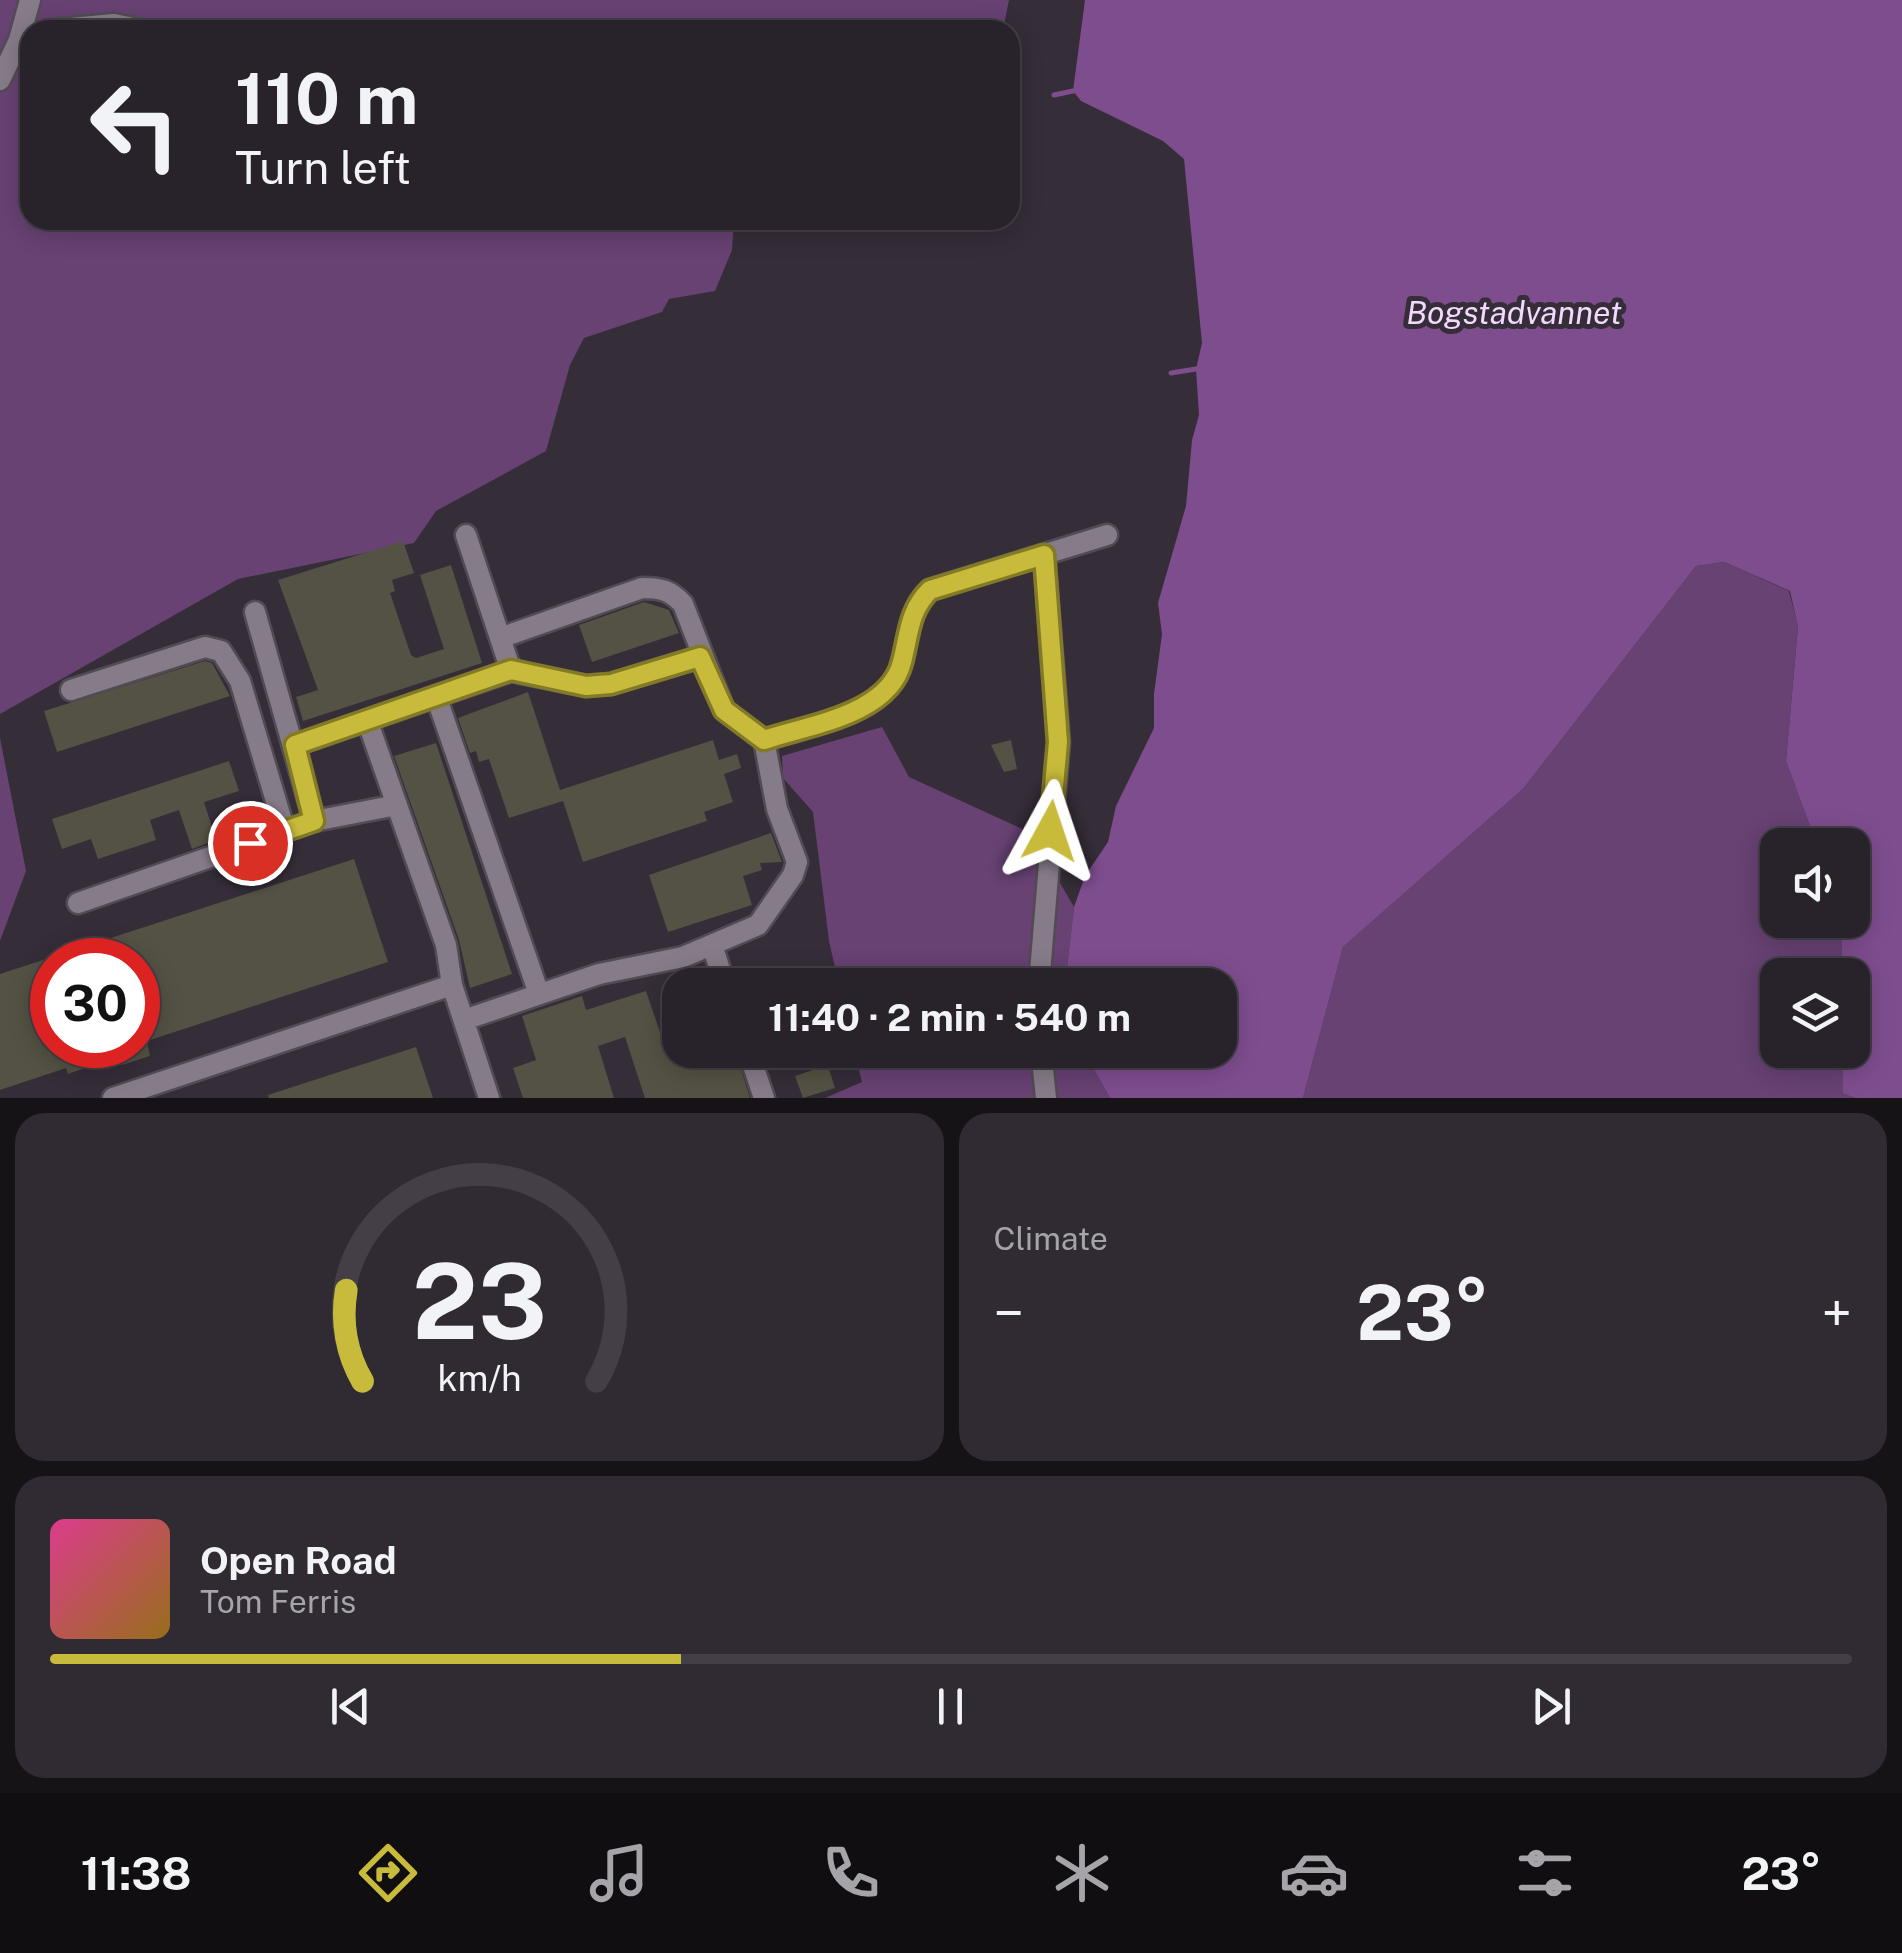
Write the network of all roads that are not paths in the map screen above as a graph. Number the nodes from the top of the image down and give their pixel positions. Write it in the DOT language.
graph roads {
  1 [pos="20,45"];
  2 [pos="0,80"];
  3 [pos="466,535"];
  4 [pos="1107,535"];
  5 [pos="1044,555"];
  6 [pos="255,612"];
  7 [pos="500,638"];
  8 [pos="700,657"];
  9 [pos="511,670"];
  10 [pos="72,690"];
  11 [pos="436,696"];
  12 [pos="367,720"];
  13 [pos="764,740"];
  14 [pos="295,745"];
  15 [pos="397,806"];
  16 [pos="314,821"];
  17 [pos="285,831"];
  18 [pos="78,904"];
  19 [pos="712,945"];
  20 [pos="720,968"];
  21 [pos="1040,968"];
  22 [pos="452,984"];
  23 [pos="539,994"];
  24 [pos="464,1020"];
  25 [pos="754,1068"];
  26 [pos="1042,1068"];
  27 [pos="113,1098"];
  28 [pos="488,1098"];
  29 [pos="764,1098"];
  30 [pos="1046,1098"];
  1 -- 2 [label="street"];
  3 -- 7 [label="street"];
  4 -- 5 [label="street"];
  5 -- 13 [label="street"];
  5 -- 21 [label="street"];
  6 -- 14 [label="street"];
  7 -- 8 [label="street"];
  7 -- 9 [label="street"];
  8 -- 9 [label="street"];
  8 -- 13 [label="street"];
  9 -- 11 [label="street"];
  10 -- 17 [label="street"];
  11 -- 12 [label="street"];
  11 -- 23 [label="street"];
  12 -- 14 [label="street"];
  12 -- 15 [label="street"];
  13 -- 19 [label="street"];
  14 -- 16 [label="street"];
  15 -- 16 [label="street"];
  15 -- 22 [label="street"];
  16 -- 17 [label="street"];
  17 -- 18 [label="street"];
  19 -- 20 [label="street"];
  19 -- 23 [label="street"];
  22 -- 24 [label="street"];
  22 -- 27 [label="street"];
  23 -- 24 [label="street"];
  24 -- 28 [label="street"];
  25 -- 29 [label="street"];
  26 -- 30 [label="street"];
}
